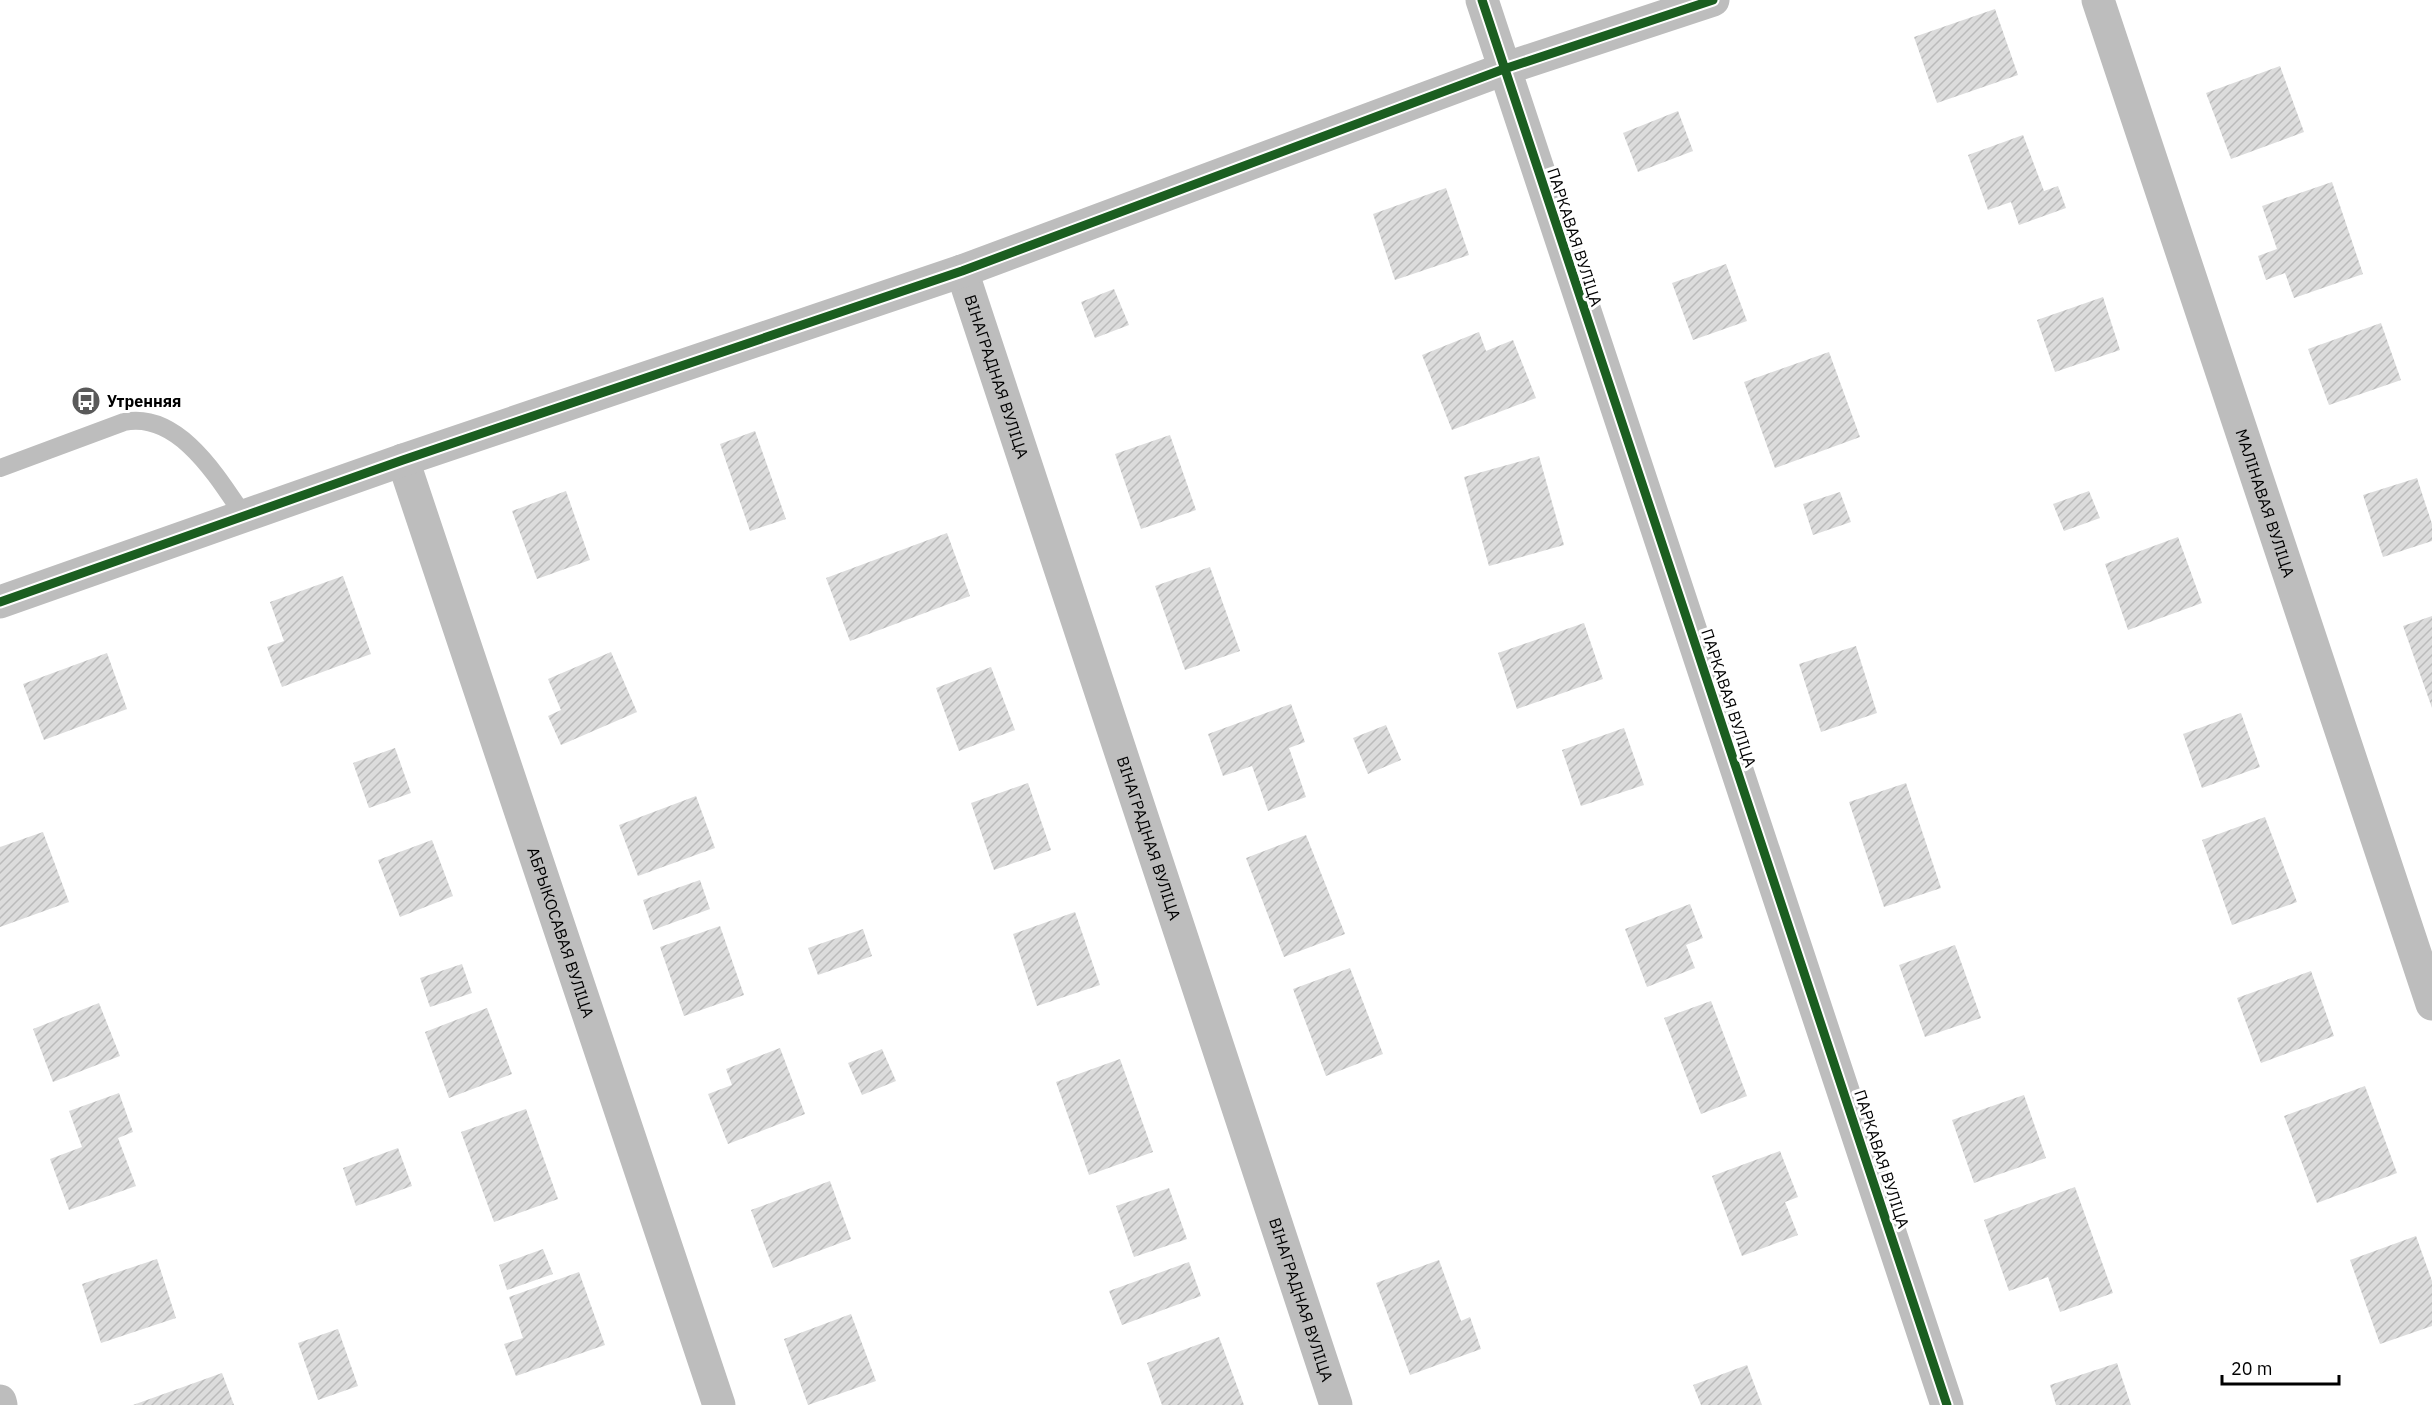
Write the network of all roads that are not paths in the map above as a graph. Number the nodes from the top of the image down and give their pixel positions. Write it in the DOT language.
graph roads {
  1 [pos="1482,0"];
  2 [pos="1713,0"];
  3 [pos="2098,0"];
  4 [pos="1504,69"];
  5 [pos="962,271"];
  6 [pos="403,460"];
  7 [pos="0,468"];
  8 [pos="244,516"];
  9 [pos="0,602"];
  10 [pos="2432,1004"];
  11 [pos="719,1405"];
  12 [pos="1336,1405"];
  13 [pos="1947,1405"];
  1 -- 4 [label="street, ПАРКАВАЯ ВУЛІЦА"];
  2 -- 4 [label="street"];
  3 -- 10 [label="street, МАЛІНАВАЯ ВУЛІЦА"];
  4 -- 5 [label="street"];
  4 -- 13 [label="street, ПАРКАВАЯ ВУЛІЦА"];
  5 -- 6 [label="street"];
  5 -- 12 [label="street, ВІНАГРАДНАЯ ВУЛІЦА"];
  6 -- 8 [label="street"];
  6 -- 11 [label="street, АБРЫКОСАВАЯ ВУЛІЦА"];
  7 -- 8 [label="lane"];
  8 -- 9 [label="street"];
}
